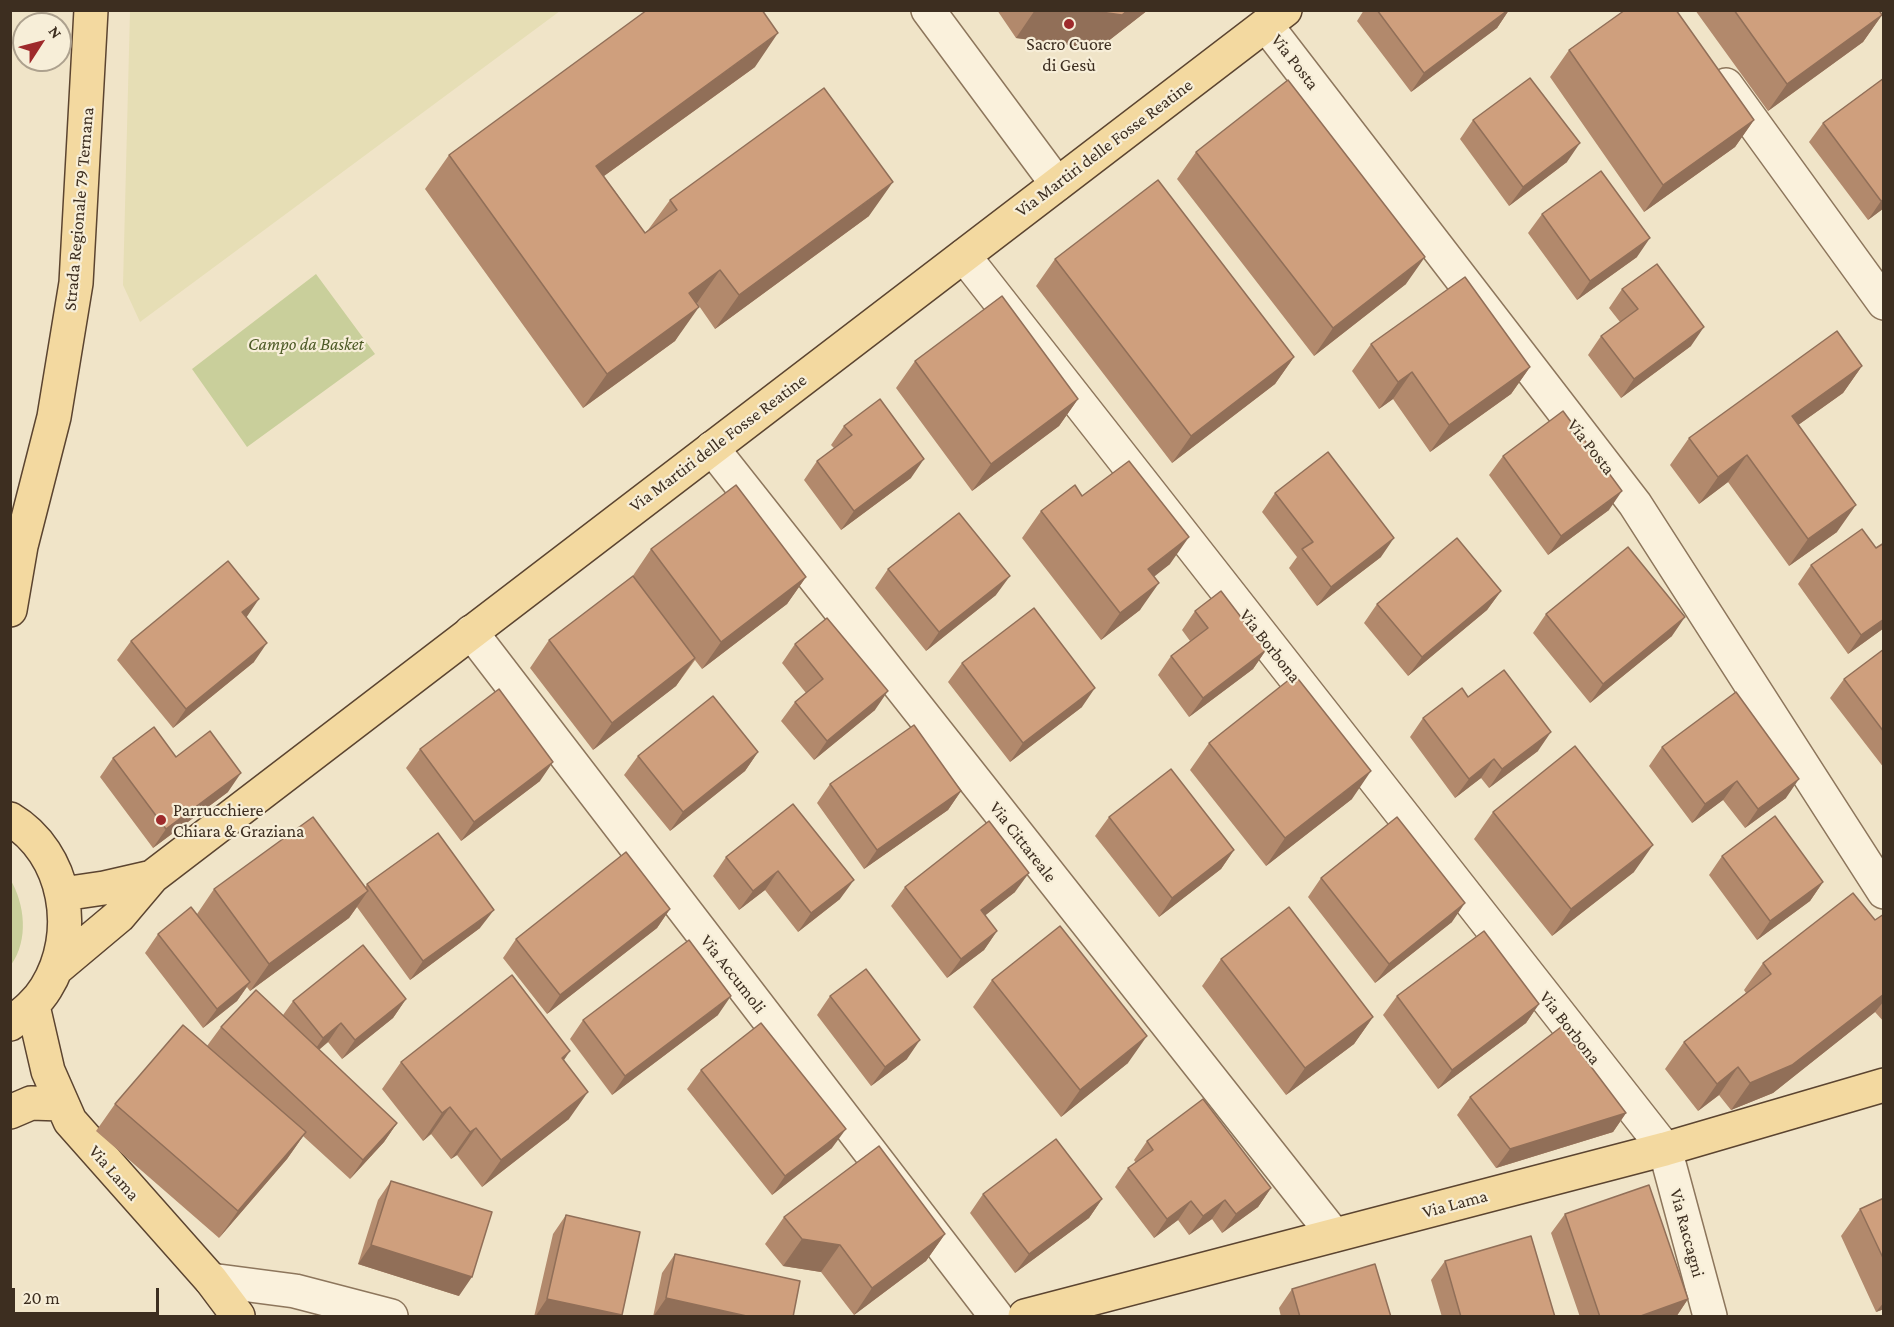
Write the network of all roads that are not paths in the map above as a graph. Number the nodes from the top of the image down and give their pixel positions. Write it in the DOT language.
graph roads {
  1 [pos="92,10"];
  2 [pos="928,10"];
  3 [pos="1275,18"];
  4 [pos="1706,58"];
  5 [pos="1057,184"];
  6 [pos="964,256"];
  7 [pos="1884,303"];
  8 [pos="712,448"];
  9 [pos="16,559"];
  10 [pos="10,610"];
  11 [pos="471,632"];
  12 [pos="10,819"];
  13 [pos="152,877"];
  14 [pos="1884,892"];
  15 [pos="63,894"];
  16 [pos="57,968"];
  17 [pos="22,1015"];
  18 [pos="1884,1085"];
  19 [pos="62,1104"];
  20 [pos="10,1112"];
  21 [pos="1665,1149"];
  22 [pos="1334,1235"];
  23 [pos="211,1280"];
  24 [pos="238,1317"];
  25 [pos="391,1317"];
  26 [pos="996,1317"];
  27 [pos="1025,1317"];
  28 [pos="1710,1317"];
  1 -- 9 [label="main road, Strada Regionale 79 Ternana"];
  2 -- 5 [label="street"];
  3 -- 5 [label="main road, Via Martiri delle Fosse Reatine"];
  3 -- 14 [label="street, Via Posta"];
  4 -- 7 [label="street"];
  5 -- 6 [label="main road, Via Martiri delle Fosse Reatine"];
  6 -- 8 [label="main road, Via Martiri delle Fosse Reatine"];
  6 -- 21 [label="street, Via Borbona"];
  8 -- 11 [label="main road, Via Martiri delle Fosse Reatine"];
  8 -- 22 [label="street, Via Cittareale"];
  9 -- 10 [label="main road, Strada Regionale 79 Ternana"];
  11 -- 13 [label="main road, Via Martiri delle Fosse Reatine"];
  11 -- 26 [label="street, Via Accumoli"];
  12 -- 15 [label="main road"];
  13 -- 15 [label="main road, Via Martiri delle Fosse Reatine"];
  13 -- 16 [label="main road, Via Martiri delle Fosse Reatine"];
  15 -- 16 [label="main road"];
  16 -- 17 [label="main road"];
  17 -- 19 [label="main road, Via Lama"];
  18 -- 21 [label="main road, Via Lama"];
  19 -- 20 [label="main road"];
  19 -- 23 [label="main road, Via Lama"];
  21 -- 22 [label="main road, Via Lama"];
  21 -- 28 [label="street, Via Raccagni"];
  22 -- 27 [label="main road, Via Lama"];
  23 -- 24 [label="main road, Via Lama"];
  23 -- 25 [label="street"];
}
